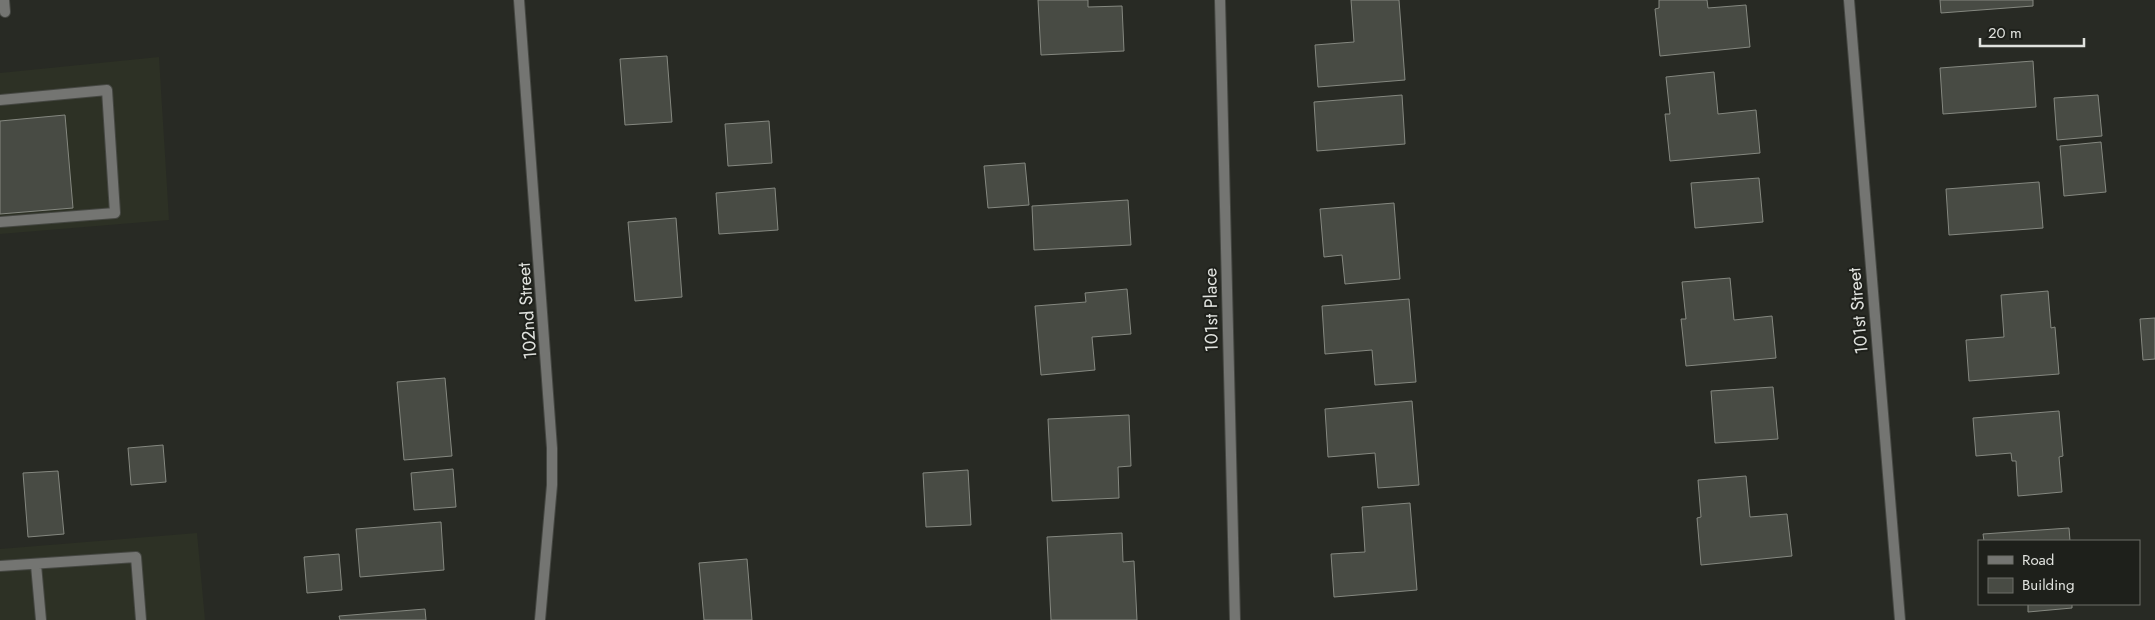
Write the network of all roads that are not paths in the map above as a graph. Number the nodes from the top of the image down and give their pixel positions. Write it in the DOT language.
graph roads {
  1 [pos="4,0"];
  2 [pos="519,0"];
  3 [pos="1220,0"];
  4 [pos="1849,0"];
  5 [pos="5,12"];
  6 [pos="0,100"];
  7 [pos="0,222"];
  8 [pos="36,565"];
  9 [pos="0,566"];
  10 [pos="40,620"];
  11 [pos="141,620"];
  12 [pos="540,620"];
  13 [pos="1235,620"];
  14 [pos="1900,620"];
  1 -- 5 [label="street"];
  2 -- 12 [label="street, 102nd Street"];
  3 -- 13 [label="street, 101st Place"];
  4 -- 14 [label="street, 101st Street"];
  6 -- 7 [label="street"];
  8 -- 9 [label="street"];
  8 -- 10 [label="street"];
  8 -- 11 [label="street"];
}
